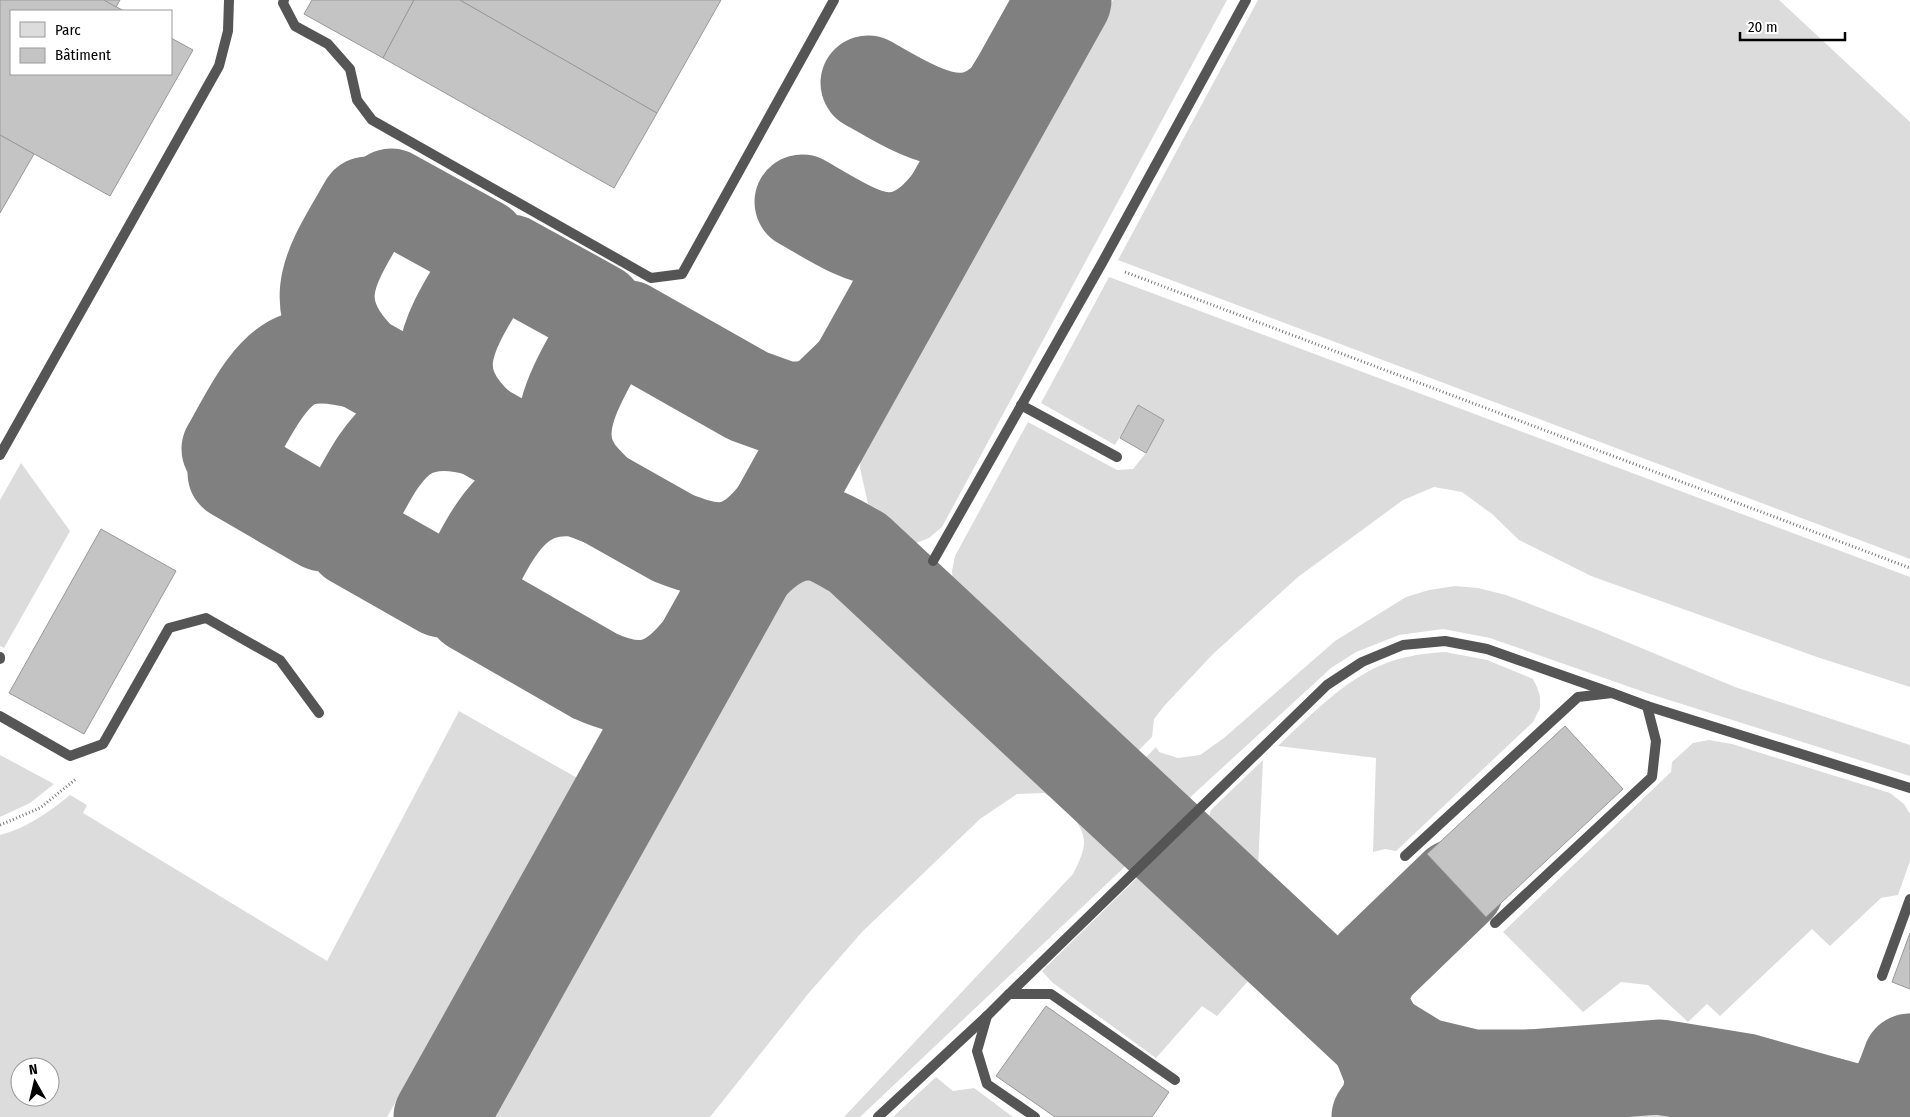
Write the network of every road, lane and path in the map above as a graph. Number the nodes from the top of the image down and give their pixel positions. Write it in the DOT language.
graph roads {
  1 [pos="229,0"];
  2 [pos="284,0"];
  3 [pos="834,0"];
  4 [pos="1246,0"];
  5 [pos="1102,263"];
  6 [pos="1021,405"];
  7 [pos="0,455"];
  8 [pos="1117,458"];
  9 [pos="933,561"];
  10 [pos="1910,568"];
  11 [pos="1612,693"];
  12 [pos="1647,706"];
  13 [pos="319,713"];
  14 [pos="0,716"];
  15 [pos="103,744"];
  16 [pos="1910,788"];
  17 [pos="0,825"];
  18 [pos="1405,856"];
  19 [pos="1910,899"];
  20 [pos="1495,923"];
  21 [pos="1882,976"];
  22 [pos="1008,994"];
  23 [pos="986,1016"];
  24 [pos="1175,1080"];
  25 [pos="878,1117"];
  26 [pos="1035,1117"];
  1 -- 7 [label="lane"];
  2 -- 3 [label="lane"];
  4 -- 5 [label="lane"];
  5 -- 6 [label="lane"];
  5 -- 10 [label="path"];
  6 -- 8 [label="lane"];
  6 -- 9 [label="lane"];
  11 -- 12 [label="lane"];
  11 -- 18 [label="lane"];
  11 -- 22 [label="lane"];
  12 -- 16 [label="lane"];
  12 -- 20 [label="lane"];
  13 -- 15 [label="lane"];
  14 -- 15 [label="lane"];
  15 -- 17 [label="path"];
  19 -- 21 [label="lane"];
  22 -- 23 [label="lane"];
  22 -- 24 [label="lane"];
  23 -- 25 [label="lane"];
  23 -- 26 [label="lane"];
}
